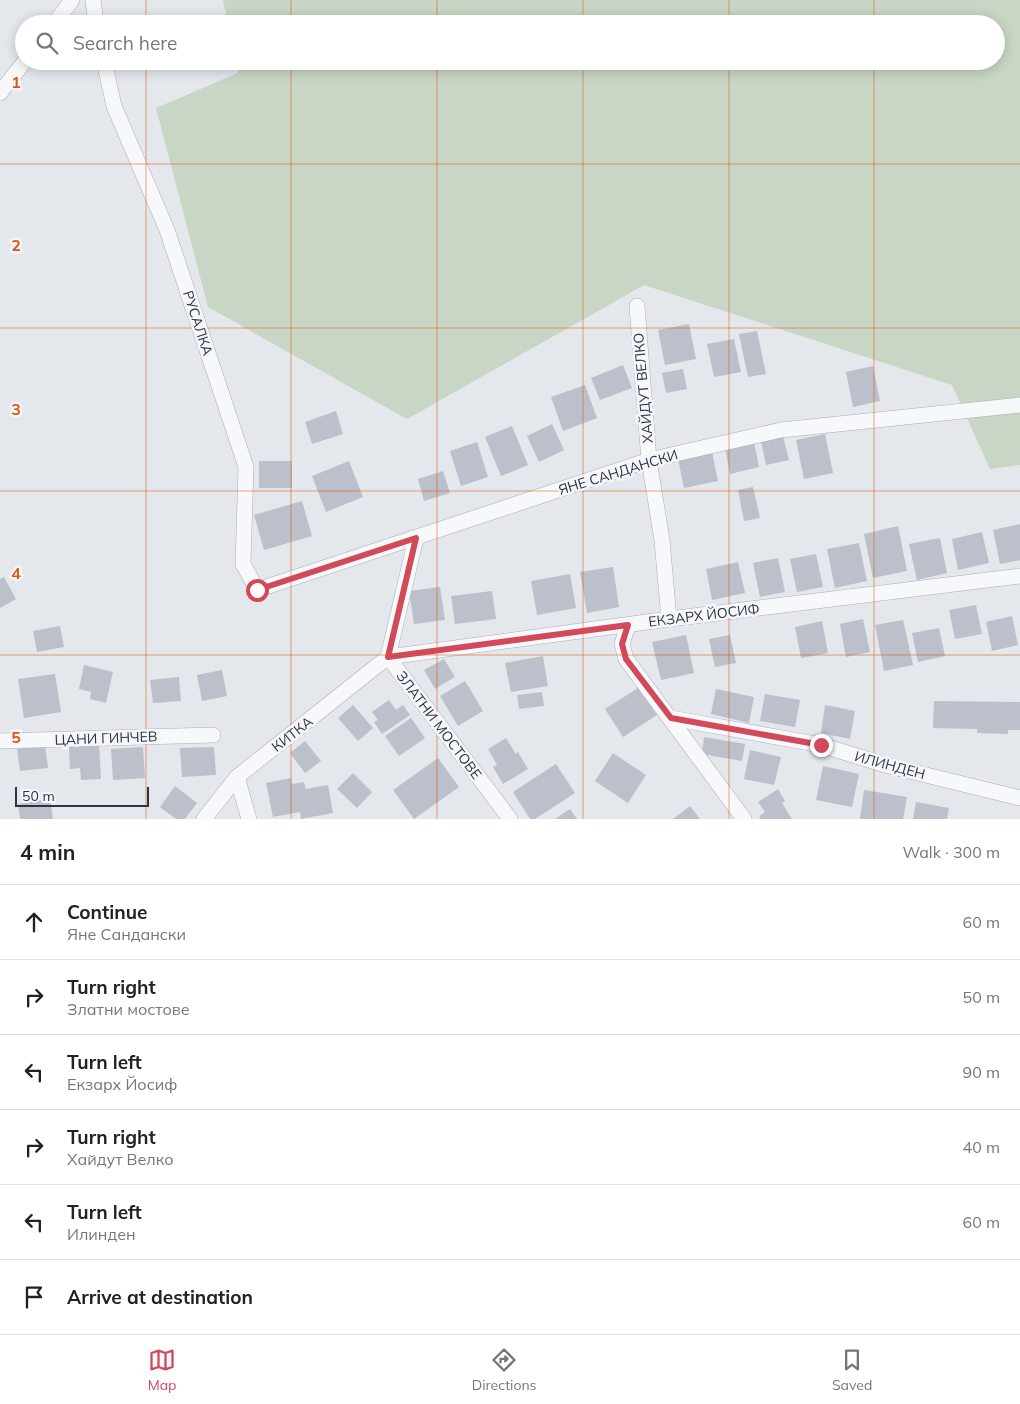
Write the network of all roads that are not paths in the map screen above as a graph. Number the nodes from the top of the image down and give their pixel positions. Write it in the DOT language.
graph roads {
  1 [pos="72,0"];
  2 [pos="93,0"];
  3 [pos="61,15"];
  4 [pos="95,15"];
  5 [pos="18,70"];
  6 [pos="106,70"];
  7 [pos="0,93"];
  8 [pos="637,306"];
  9 [pos="1020,405"];
  10 [pos="649,460"];
  11 [pos="416,538"];
  12 [pos="1020,576"];
  13 [pos="257,590"];
  14 [pos="668,620"];
  15 [pos="628,625"];
  16 [pos="388,657"];
  17 [pos="671,718"];
  18 [pos="213,735"];
  19 [pos="0,741"];
  20 [pos="237,777"];
  21 [pos="1020,798"];
  22 [pos="204,819"];
  23 [pos="249,819"];
  24 [pos="510,819"];
  25 [pos="744,819"];
  1 -- 3 [label="street"];
  2 -- 4 [label="street"];
  5 -- 7 [label="street"];
  6 -- 13 [label="street, РУСАЛКА"];
  8 -- 10 [label="street, ХАЙДУТ ВЕЛКО"];
  9 -- 10 [label="street, ЯНЕ САНДАНСКИ"];
  10 -- 11 [label="street, ЯНЕ САНДАНСКИ"];
  10 -- 14 [label="street, ХАЙДУТ ВЕЛКО"];
  11 -- 13 [label="street, ЯНЕ САНДАНСКИ"];
  11 -- 16 [label="street, ЗЛАТНИ МОСТОВЕ"];
  12 -- 14 [label="street, ЕКЗАРХ ЙОСИФ"];
  14 -- 15 [label="street, ЕКЗАРХ ЙОСИФ"];
  15 -- 16 [label="street, ЕКЗАРХ ЙОСИФ"];
  15 -- 17 [label="street"];
  16 -- 20 [label="street, КИТКА"];
  16 -- 24 [label="street, ЗЛАТНИ МОСТОВЕ"];
  17 -- 21 [label="street, ИЛИНДЕН"];
  17 -- 25 [label="street"];
  18 -- 19 [label="street, ЦАНИ ГИНЧЕВ"];
  20 -- 22 [label="street, КИТКА"];
  20 -- 23 [label="street"];
}
